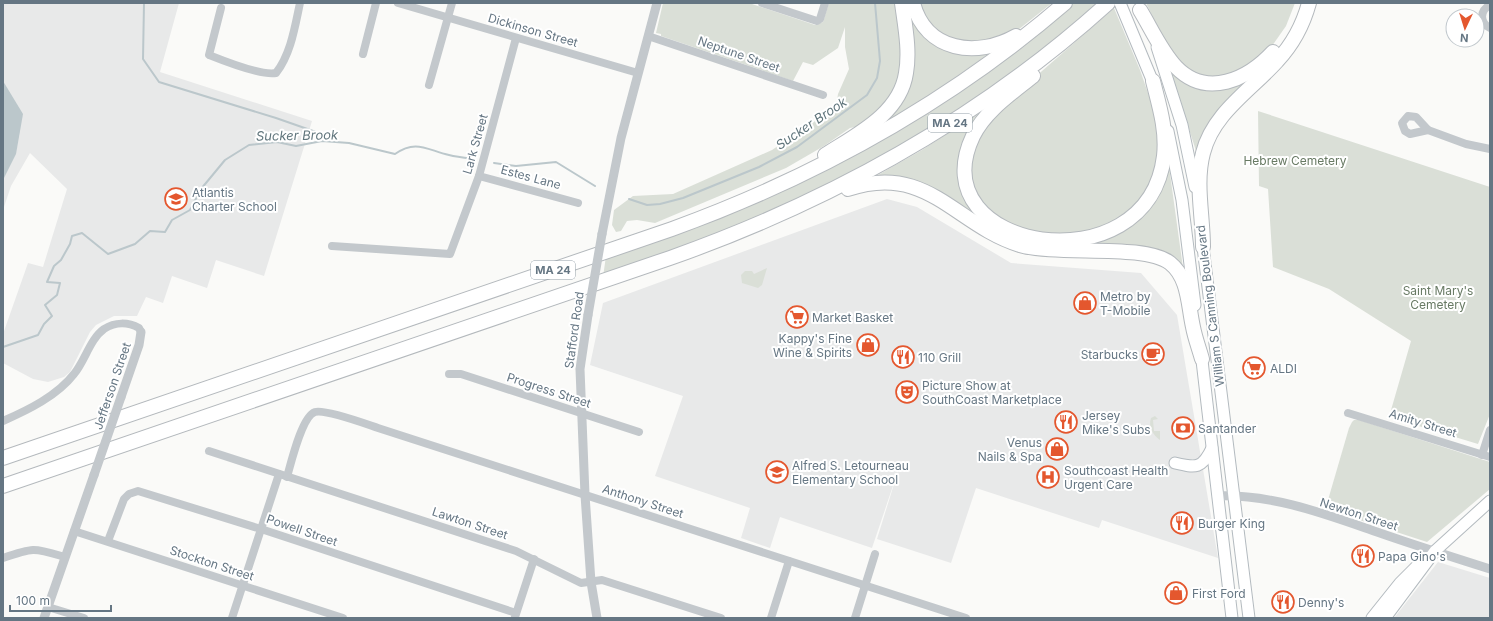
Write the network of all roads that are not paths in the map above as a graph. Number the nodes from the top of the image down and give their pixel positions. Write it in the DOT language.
graph roads {
  1 [pos="300,3"];
  2 [pos="376,3"];
  3 [pos="398,3"];
  4 [pos="452,3"];
  5 [pos="657,3"];
  6 [pos="762,3"];
  7 [pos="825,3"];
  8 [pos="902,3"];
  9 [pos="913,3"];
  10 [pos="1063,3"];
  11 [pos="1120,3"];
  12 [pos="1300,3"];
  13 [pos="1309,3"];
  14 [pos="1490,5"];
  15 [pos="1138,6"];
  16 [pos="221,8"];
  17 [pos="1101,9"];
  18 [pos="448,18"];
  19 [pos="1490,28"];
  20 [pos="648,36"];
  21 [pos="516,38"];
  22 [pos="363,54"];
  23 [pos="638,73"];
  24 [pos="1153,81"];
  25 [pos="429,85"];
  26 [pos="822,95"];
  27 [pos="1428,130"];
  28 [pos="1490,149"];
  29 [pos="478,176"];
  30 [pos="578,203"];
  31 [pos="784,214"];
  32 [pos="672,229"];
  33 [pos="332,246"];
  34 [pos="1203,247"];
  35 [pos="141,332"];
  36 [pos="1202,359"];
  37 [pos="449,374"];
  38 [pos="581,413"];
  39 [pos="1348,413"];
  40 [pos="3,421"];
  41 [pos="1490,430"];
  42 [pos="640,432"];
  43 [pos="1212,447"];
  44 [pos="209,451"];
  45 [pos="1486,456"];
  46 [pos="3,458"];
  47 [pos="1175,463"];
  48 [pos="283,475"];
  49 [pos="3,486"];
  50 [pos="585,495"];
  51 [pos="1234,495"];
  52 [pos="1217,496"];
  53 [pos="1490,500"];
  54 [pos="261,529"];
  55 [pos="74,531"];
  56 [pos="108,541"];
  57 [pos="1435,551"];
  58 [pos="875,554"];
  59 [pos="65,557"];
  60 [pos="3,558"];
  61 [pos="534,559"];
  62 [pos="789,561"];
  63 [pos="1490,569"];
  64 [pos="591,582"];
  65 [pos="243,585"];
  66 [pos="865,586"];
  67 [pos="48,607"];
  68 [pos="516,616"];
  69 [pos="44,618"];
  70 [pos="84,618"];
  71 [pos="232,618"];
  72 [pos="343,618"];
  73 [pos="597,618"];
  74 [pos="721,618"];
  75 [pos="771,618"];
  76 [pos="855,618"];
  77 [pos="966,618"];
  78 [pos="1232,618"];
  79 [pos="1249,618"];
  80 [pos="1372,618"];
  81 [pos="1385,618"];
  1 -- 16 [label="street"];
  2 -- 22 [label="street"];
  3 -- 18 [label="street, Dickinson Street"];
  4 -- 18 [label="street"];
  5 -- 20 [label="street, Stafford Road"];
  6 -- 7 [label="street"];
  8 -- 32 [label="highway"];
  9 -- 10 [label="highway"];
  10 -- 32 [label="highway, MA 24"];
  11 -- 24 [label="main road, William S Canning Boulevard"];
  12 -- 15 [label="highway"];
  13 -- 34 [label="highway"];
  14 -- 19 [label="street"];
  15 -- 34 [label="main road, William S Canning Boulevard"];
  17 -- 24 [label="highway"];
  17 -- 31 [label="highway, MA 24"];
  18 -- 21 [label="street, Dickinson Street"];
  18 -- 25 [label="street"];
  20 -- 23 [label="street, Stafford Road"];
  20 -- 26 [label="street, Neptune Street"];
  21 -- 23 [label="street, Dickinson Street"];
  21 -- 29 [label="street, Lark Street"];
  23 -- 38 [label="street, Stafford Road, bridge"];
  24 -- 36 [label="main road, William S Canning Boulevard"];
  27 -- 28 [label="street"];
  29 -- 30 [label="street, Estes Lane"];
  29 -- 33 [label="street, Lark Street"];
  31 -- 36 [label="highway"];
  31 -- 49 [label="highway, MA 24"];
  32 -- 46 [label="highway, MA 24"];
  34 -- 51 [label="main road, William S Canning Boulevard"];
  35 -- 40 [label="street, Jefferson Street"];
  35 -- 55 [label="street, Jefferson Street, bridge"];
  36 -- 43 [label="main road, William S Canning Boulevard"];
  37 -- 38 [label="street, Progress Street"];
  38 -- 42 [label="street, Progress Street"];
  38 -- 50 [label="street, Stafford Road"];
  39 -- 45 [label="street, Amity Street"];
  41 -- 45 [label="street"];
  43 -- 47 [label="main road"];
  43 -- 52 [label="main road, William S Canning Boulevard"];
  44 -- 48 [label="street, Lawton Street"];
  48 -- 50 [label="street, Anthony Street"];
  48 -- 54 [label="street"];
  48 -- 61 [label="street, Lawton Street"];
  50 -- 62 [label="street, Anthony Street"];
  50 -- 64 [label="street, Stafford Road"];
  51 -- 52 [label="street, Newton Street"];
  51 -- 57 [label="street, Newton Street"];
  51 -- 79 [label="main road, William S Canning Boulevard"];
  52 -- 78 [label="main road, William S Canning Boulevard"];
  53 -- 57 [label="main road"];
  54 -- 56 [label="street, Powell Street"];
  54 -- 65 [label="street"];
  54 -- 68 [label="street, Powell Street"];
  55 -- 56 [label="street, Stockton Street"];
  55 -- 59 [label="street, Jefferson Street"];
  56 -- 65 [label="street, Stockton Street"];
  57 -- 63 [label="street, Newton Street"];
  57 -- 80 [label="main road"];
  57 -- 81 [label="main road"];
  58 -- 66 [label="street"];
  59 -- 60 [label="street"];
  59 -- 67 [label="street, Jefferson Street"];
  61 -- 64 [label="street, Lawton Street"];
  61 -- 68 [label="street"];
  62 -- 66 [label="street, Anthony Street"];
  62 -- 75 [label="street"];
  64 -- 73 [label="street, Stafford Road"];
  64 -- 74 [label="street, Lawton Street"];
  65 -- 71 [label="street"];
  65 -- 72 [label="street, Stockton Street"];
  66 -- 76 [label="street"];
  66 -- 77 [label="street, Anthony Street"];
  67 -- 69 [label="street, Jefferson Street"];
  67 -- 70 [label="street"];
}
